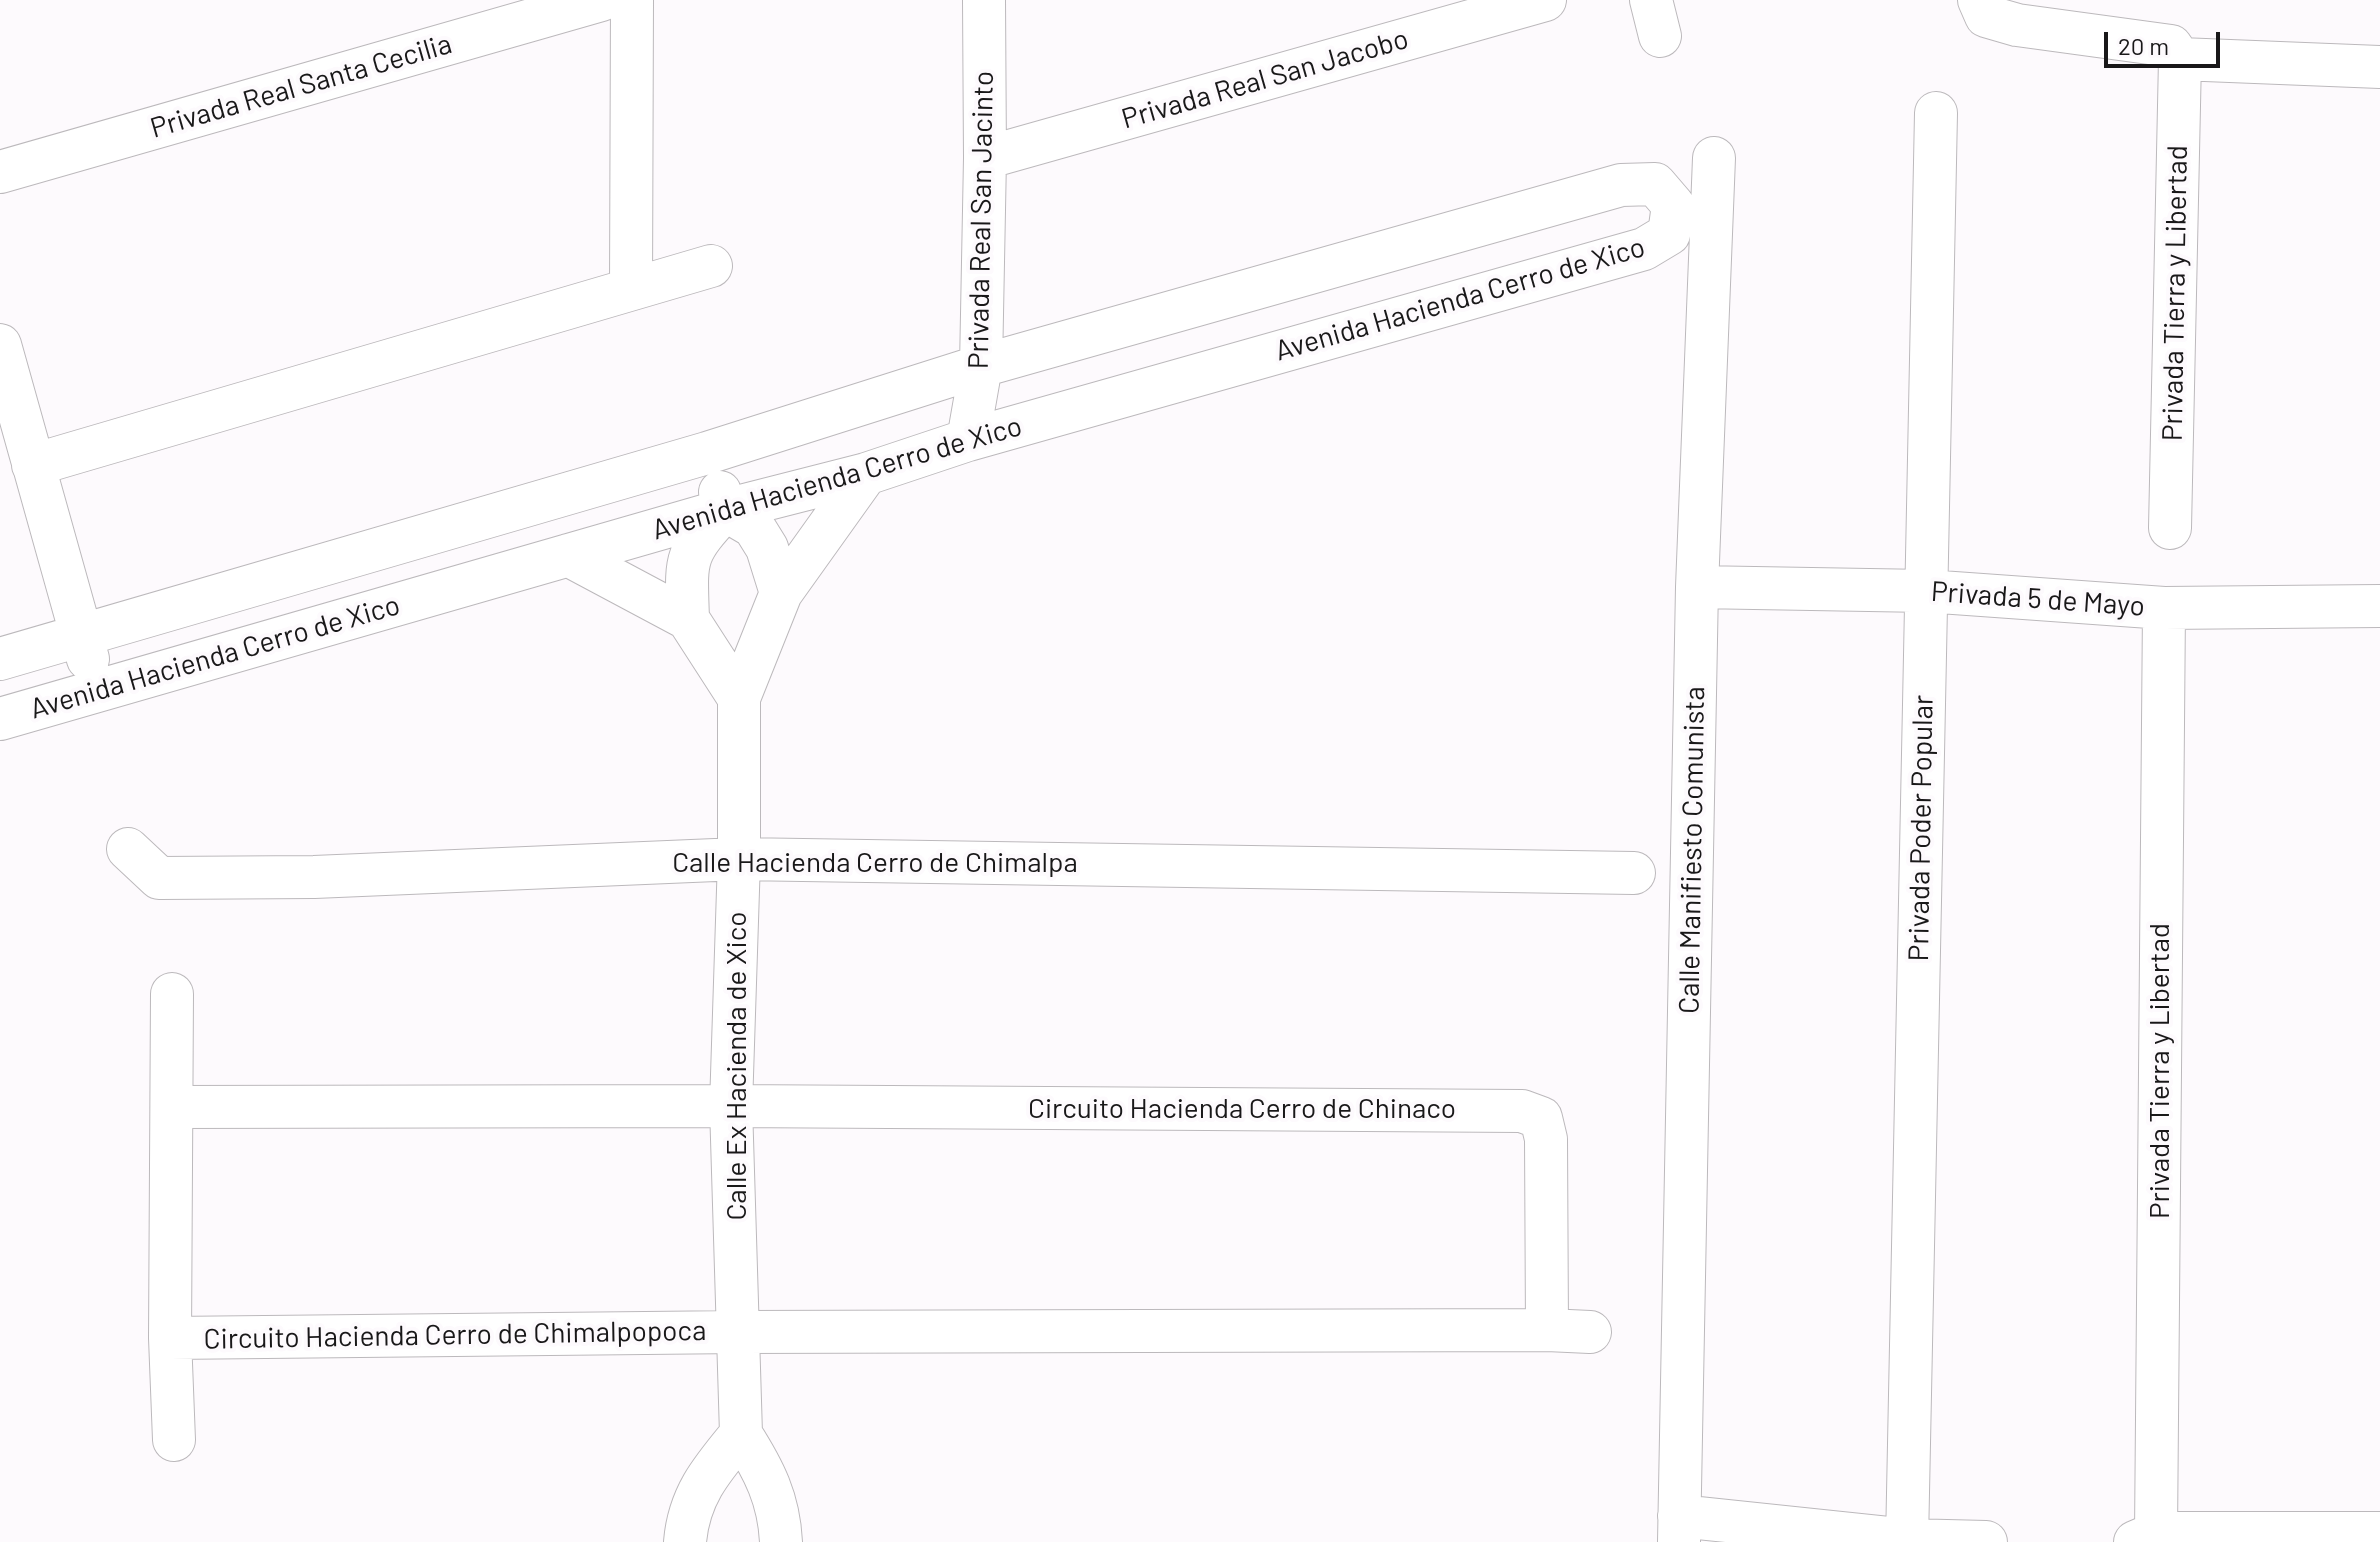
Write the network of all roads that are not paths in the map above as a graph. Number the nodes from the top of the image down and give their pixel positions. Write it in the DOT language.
graph roads {
  1 [pos="601,0"];
  2 [pos="632,0"];
  3 [pos="984,0"];
  4 [pos="1545,0"];
  5 [pos="1979,0"];
  6 [pos="2180,59"];
  7 [pos="2380,67"];
  8 [pos="1936,113"];
  9 [pos="985,158"];
  10 [pos="1714,158"];
  11 [pos="0,172"];
  12 [pos="711,266"];
  13 [pos="631,289"];
  14 [pos="0,345"];
  15 [pos="981,366"];
  16 [pos="968,440"];
  17 [pos="707,453"];
  18 [pos="33,465"];
  19 [pos="866,474"];
  20 [pos="725,510"];
  21 [pos="2170,528"];
  22 [pos="568,555"];
  23 [pos="1697,587"];
  24 [pos="1926,591"];
  25 [pos="781,593"];
  26 [pos="2380,606"];
  27 [pos="2164,608"];
  28 [pos="688,619"];
  29 [pos="81,634"];
  30 [pos="0,659"];
  31 [pos="98,692"];
  32 [pos="739,698"];
  33 [pos="0,719"];
  34 [pos="128,849"];
  35 [pos="739,859"];
  36 [pos="1634,873"];
  37 [pos="172,994"];
  38 [pos="731,1106"];
  39 [pos="172,1107"];
  40 [pos="1547,1330"];
  41 [pos="740,1332"];
  42 [pos="1590,1332"];
  43 [pos="170,1338"];
  44 [pos="741,1434"];
  45 [pos="174,1440"];
  46 [pos="2380,1518"];
  47 [pos="1679,1529"];
  48 [pos="2380,1533"];
  49 [pos="2146,1538"];
  50 [pos="1907,1541"];
  51 [pos="685,1542"];
  52 [pos="781,1542"];
  53 [pos="1986,1542"];
  1 -- 11 [label="street, Privada Real Santa Cecilia"];
  2 -- 13 [label="street"];
  3 -- 9 [label="street, Privada Real San Jacinto"];
  4 -- 9 [label="street, Privada Real San Jacobo"];
  5 -- 6 [label="street"];
  6 -- 7 [label="street"];
  6 -- 21 [label="street, Privada Tierra y Libertad"];
  8 -- 24 [label="street, Privada Poder Popular"];
  9 -- 15 [label="street, Privada Real San Jacinto"];
  10 -- 23 [label="street, Calle Manifiesto Comunista"];
  12 -- 13 [label="street"];
  13 -- 18 [label="street"];
  14 -- 18 [label="street"];
  15 -- 16 [label="street, Privada Real San Jacinto"];
  15 -- 16 [label="street, Avenida Hacienda Cerro de Xico"];
  15 -- 17 [label="street, Avenida Hacienda Cerro de Xico"];
  16 -- 19 [label="street, Avenida Hacienda Cerro de Xico"];
  17 -- 20 [label="street"];
  17 -- 29 [label="street, Avenida Hacienda Cerro de Xico"];
  18 -- 29 [label="street"];
  19 -- 20 [label="street, Avenida Hacienda Cerro de Xico"];
  19 -- 25 [label="street, Calle Ex Hacienda de Xico"];
  20 -- 22 [label="street, Avenida Hacienda Cerro de Xico"];
  20 -- 25 [label="street"];
  20 -- 28 [label="street"];
  22 -- 28 [label="street"];
  22 -- 31 [label="street, Avenida Hacienda Cerro de Xico"];
  23 -- 24 [label="street, Privada 5 de Mayo"];
  23 -- 47 [label="street, Calle Manifiesto Comunista"];
  24 -- 27 [label="street, Privada 5 de Mayo"];
  24 -- 50 [label="street, Privada Poder Popular"];
  25 -- 32 [label="street, Calle Ex Hacienda de Xico"];
  26 -- 27 [label="street, Privada 5 de Mayo"];
  27 -- 49 [label="street, Privada Tierra y Libertad"];
  28 -- 32 [label="street"];
  29 -- 30 [label="street, Avenida Hacienda Cerro de Xico"];
  29 -- 31 [label="street"];
  31 -- 33 [label="street, Avenida Hacienda Cerro de Xico"];
  32 -- 35 [label="street, Calle Ex Hacienda de Xico"];
  34 -- 35 [label="street, Calle Hacienda Cerro de Chimalpa"];
  35 -- 36 [label="street, Calle Hacienda Cerro de Chimalpa"];
  35 -- 38 [label="street, Calle Ex Hacienda de Xico"];
  37 -- 39 [label="street, Circuito Hacienda Cerro de Chimalpopoca"];
  38 -- 39 [label="street"];
  38 -- 40 [label="street, Circuito Hacienda Cerro de Chinaco"];
  38 -- 41 [label="street, Calle Ex Hacienda de Xico"];
  39 -- 43 [label="street, Circuito Hacienda Cerro de Chimalpopoca"];
  40 -- 41 [label="street"];
  40 -- 42 [label="street"];
  41 -- 43 [label="street, Circuito Hacienda Cerro de Chimalpopoca"];
  41 -- 44 [label="street, Calle Ex Hacienda de Xico"];
  43 -- 45 [label="street, Circuito Hacienda Cerro de Chimalpopoca"];
  44 -- 51 [label="street"];
  44 -- 52 [label="street"];
  46 -- 48 [label="street"];
  47 -- 50 [label="street"];
  48 -- 49 [label="street"];
  50 -- 53 [label="street"];
}
